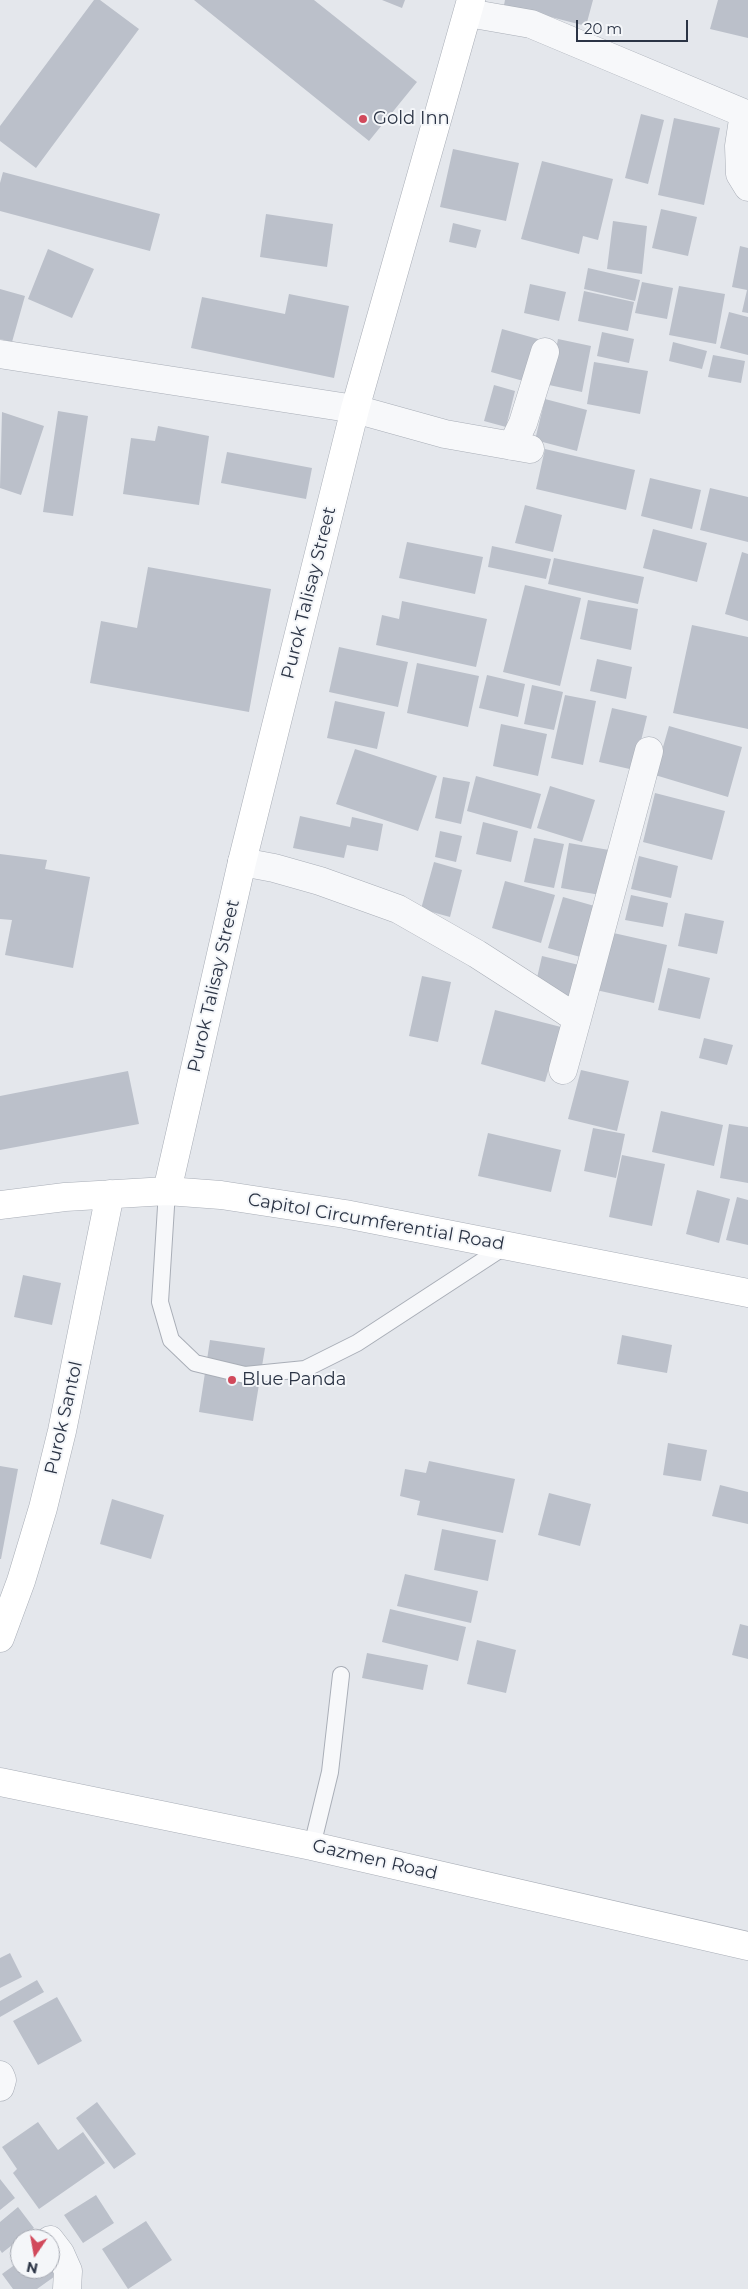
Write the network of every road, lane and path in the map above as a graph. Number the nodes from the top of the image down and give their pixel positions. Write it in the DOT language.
graph roads {
  1 [pos="469,6"];
  2 [pos="746,114"];
  3 [pos="748,187"];
  4 [pos="545,352"];
  5 [pos="0,354"];
  6 [pos="355,409"];
  7 [pos="649,751"];
  8 [pos="242,862"];
  9 [pos="577,1019"];
  10 [pos="563,1070"];
  11 [pos="167,1191"];
  12 [pos="110,1194"];
  13 [pos="0,1205"];
  14 [pos="507,1245"];
  15 [pos="748,1293"];
  16 [pos="0,1638"];
  17 [pos="341,1675"];
  18 [pos="0,1782"];
  19 [pos="312,1846"];
  20 [pos="748,1946"];
  21 [pos="0,2075"];
  22 [pos="0,2087"];
  23 [pos="60,2253"];
  24 [pos="67,2289"];
  1 -- 2 [label="street"];
  1 -- 6 [label="street, Purok Talisay Street"];
  2 -- 3 [label="street"];
  4 -- 6 [label="street"];
  5 -- 6 [label="street"];
  6 -- 8 [label="street, Purok Talisay Street"];
  7 -- 9 [label="street"];
  8 -- 9 [label="street"];
  8 -- 11 [label="street, Purok Talisay Street"];
  9 -- 10 [label="street"];
  11 -- 12 [label="street, Capitol Circumferential Road"];
  11 -- 14 [label="street, Capitol Circumferential Road"];
  11 -- 14 [label="lane"];
  12 -- 13 [label="street, Capitol Circumferential Road"];
  12 -- 16 [label="street, Purok Santol"];
  14 -- 15 [label="street, Capitol Circumferential Road"];
  17 -- 19 [label="lane"];
  18 -- 19 [label="street, Gazmen Road"];
  19 -- 20 [label="street, Gazmen Road"];
  21 -- 22 [label="street"];
  23 -- 24 [label="street"];
}
